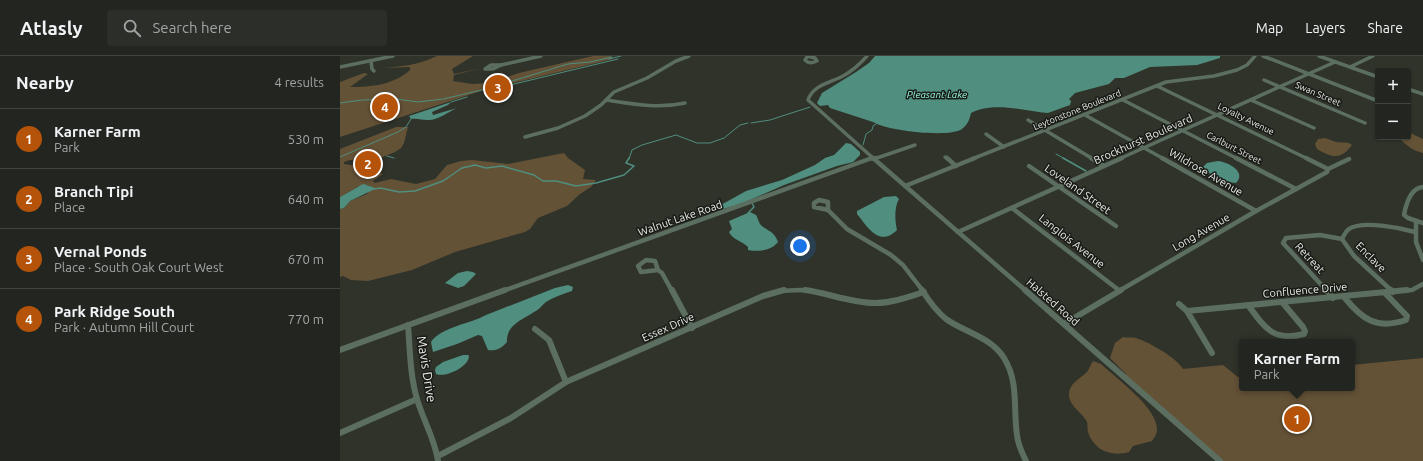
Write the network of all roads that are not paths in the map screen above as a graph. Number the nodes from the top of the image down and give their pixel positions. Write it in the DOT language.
graph roads {
  1 [pos="393,56"];
  2 [pos="541,56"];
  3 [pos="689,56"];
  4 [pos="867,56"];
  5 [pos="1255,56"];
  6 [pos="1263,56"];
  7 [pos="1320,56"];
  8 [pos="1373,56"];
  9 [pos="532,57"];
  10 [pos="371,61"];
  11 [pos="1335,62"];
  12 [pos="501,65"];
  13 [pos="340,67"];
  14 [pos="1350,67"];
  15 [pos="374,71"];
  16 [pos="1309,74"];
  17 [pos="1375,76"];
  18 [pos="1264,80"];
  19 [pos="1157,86"];
  20 [pos="1281,87"];
  21 [pos="1411,90"];
  22 [pos="1423,94"];
  23 [pos="606,100"];
  24 [pos="1123,100"];
  25 [pos="1251,100"];
  26 [pos="1375,100"];
  27 [pos="685,103"];
  28 [pos="1085,115"];
  29 [pos="1218,115"];
  30 [pos="1028,120"];
  31 [pos="1365,123"];
  32 [pos="1314,128"];
  33 [pos="1046,131"];
  34 [pos="1183,131"];
  35 [pos="986,134"];
  36 [pos="525,137"];
  37 [pos="915,145"];
  38 [pos="1004,147"];
  39 [pos="1146,148"];
  40 [pos="945,157"];
  41 [pos="874,159"];
  42 [pos="1349,159"];
  43 [pos="956,166"];
  44 [pos="1029,166"];
  45 [pos="1104,166"];
  46 [pos="1328,169"];
  47 [pos="905,186"];
  48 [pos="1060,186"];
  49 [pos="1423,187"];
  50 [pos="1296,189"];
  51 [pos="1012,208"];
  52 [pos="828,210"];
  53 [pos="1256,211"];
  54 [pos="1416,221"];
  55 [pos="1423,223"];
  56 [pos="1116,226"];
  57 [pos="958,232"];
  58 [pos="1415,232"];
  59 [pos="1342,239"];
  60 [pos="1423,260"];
  61 [pos="658,270"];
  62 [pos="1423,284"];
  63 [pos="1120,291"];
  64 [pos="924,292"];
  65 [pos="1394,292"];
  66 [pos="1385,293"];
  67 [pos="1344,296"];
  68 [pos="1333,298"];
  69 [pos="1282,302"];
  70 [pos="1179,304"];
  71 [pos="1248,305"];
  72 [pos="1186,311"];
  73 [pos="1064,324"];
  74 [pos="408,325"];
  75 [pos="692,328"];
  76 [pos="535,330"];
  77 [pos="340,350"];
  78 [pos="1212,353"];
  79 [pos="566,382"];
  80 [pos="417,400"];
  81 [pos="340,433"];
  82 [pos="438,459"];
  83 [pos="1026,461"];
  84 [pos="1220,461"];
  1 -- 10 [label="street"];
  2 -- 9 [label="street"];
  3 -- 23 [label="street"];
  4 -- 41 [label="street"];
  5 -- 19 [label="street, Leytonstone Boulevard"];
  6 -- 16 [label="street"];
  7 -- 11 [label="street"];
  8 -- 14 [label="street"];
  9 -- 12 [label="street"];
  10 -- 13 [label="street"];
  10 -- 15 [label="street"];
  11 -- 14 [label="street"];
  11 -- 16 [label="street, Brockhurst Boulevard"];
  14 -- 17 [label="street"];
  16 -- 20 [label="street, Brockhurst Boulevard"];
  16 -- 26 [label="street"];
  18 -- 20 [label="street, Swan Street"];
  19 -- 24 [label="street, Leytonstone Boulevard"];
  19 -- 29 [label="street, Loyalty Avenue"];
  20 -- 25 [label="street, Brockhurst Boulevard"];
  20 -- 31 [label="street, Swan Street"];
  21 -- 22 [label="street"];
  23 -- 27 [label="street"];
  23 -- 36 [label="street"];
  24 -- 28 [label="street, Leytonstone Boulevard"];
  24 -- 34 [label="street, Carlburt Street"];
  25 -- 29 [label="street, Brockhurst Boulevard"];
  25 -- 32 [label="street"];
  28 -- 33 [label="street, Leytonstone Boulevard"];
  28 -- 39 [label="street, Wildrose Avenue"];
  29 -- 34 [label="street, Brockhurst Boulevard"];
  29 -- 46 [label="street, Loyalty Avenue"];
  30 -- 33 [label="street"];
  33 -- 38 [label="street, Leytonstone Boulevard"];
  33 -- 45 [label="street"];
  34 -- 39 [label="street, Brockhurst Boulevard"];
  34 -- 50 [label="street, Carlburt Street"];
  35 -- 38 [label="street"];
  37 -- 41 [label="street, Walnut Lake Road"];
  38 -- 43 [label="street, Leytonstone Boulevard"];
  39 -- 45 [label="street, Brockhurst Boulevard"];
  39 -- 53 [label="street, Wildrose Avenue"];
  40 -- 43 [label="street"];
  41 -- 47 [label="street, Halsted Road"];
  41 -- 74 [label="street, Walnut Lake Road"];
  42 -- 46 [label="street, Long Avenue"];
  43 -- 47 [label="street, Leytonstone Boulevard"];
  44 -- 48 [label="street, Loveland Street"];
  45 -- 48 [label="street, Brockhurst Boulevard"];
  46 -- 50 [label="street, Long Avenue"];
  47 -- 57 [label="street, Halsted Road"];
  48 -- 51 [label="street, Brockhurst Boulevard"];
  48 -- 56 [label="street, Loveland Street"];
  49 -- 54 [label="street"];
  50 -- 53 [label="street, Long Avenue"];
  51 -- 57 [label="street, Brockhurst Boulevard"];
  51 -- 63 [label="street, Langlois Avenue"];
  52 -- 64 [label="street"];
  53 -- 63 [label="street, Long Avenue"];
  54 -- 55 [label="street"];
  54 -- 58 [label="street"];
  57 -- 73 [label="street, Halsted Road"];
  58 -- 59 [label="street, Enclave"];
  58 -- 60 [label="street"];
  59 -- 65 [label="street, Enclave"];
  59 -- 68 [label="street, Retreat"];
  61 -- 75 [label="street"];
  62 -- 65 [label="street, Confluence Drive"];
  63 -- 73 [label="street, Long Avenue"];
  64 -- 75 [label="street, Essex Drive"];
  64 -- 83 [label="street"];
  65 -- 66 [label="street, Confluence Drive"];
  66 -- 67 [label="street, Confluence Drive"];
  66 -- 67 [label="street"];
  67 -- 68 [label="street, Confluence Drive"];
  68 -- 69 [label="street, Confluence Drive"];
  69 -- 71 [label="street, Confluence Drive"];
  69 -- 71 [label="street"];
  70 -- 72 [label="street"];
  71 -- 72 [label="street, Confluence Drive"];
  72 -- 78 [label="street"];
  73 -- 84 [label="street, Halsted Road"];
  74 -- 77 [label="street, Walnut Lake Road"];
  74 -- 80 [label="street, Mavis Drive"];
  75 -- 79 [label="street, Essex Drive"];
  76 -- 79 [label="street"];
  79 -- 82 [label="street, Essex Drive"];
  80 -- 81 [label="street"];
  80 -- 82 [label="street, Mavis Drive"];
}
